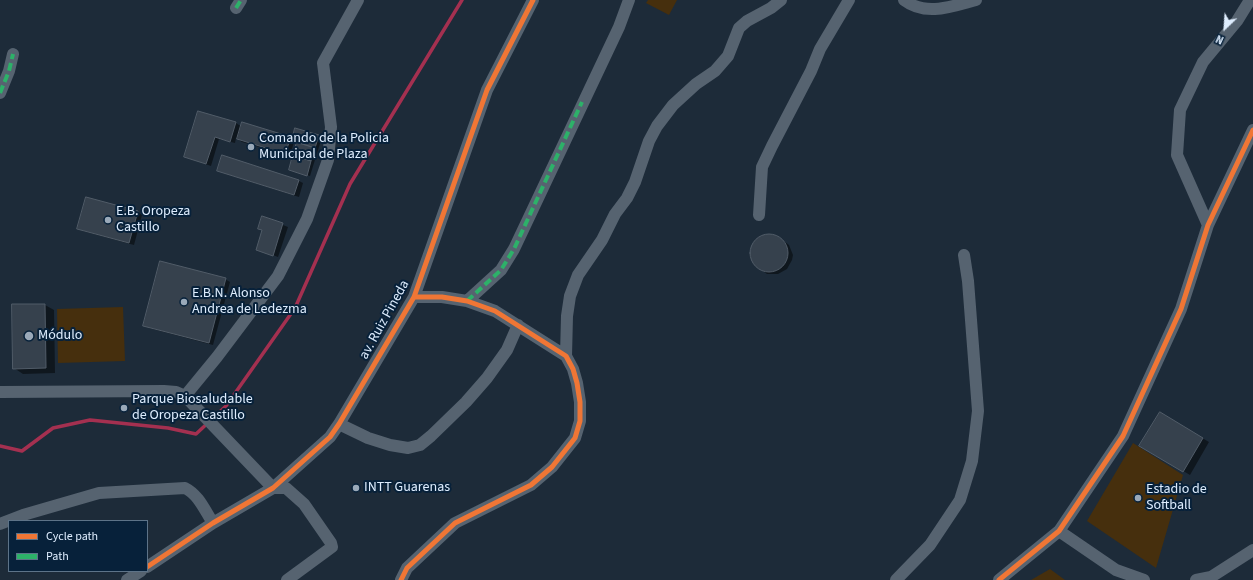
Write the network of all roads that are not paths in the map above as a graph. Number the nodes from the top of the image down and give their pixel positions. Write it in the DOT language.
graph roads {
  1 [pos="358,0"];
  2 [pos="533,0"];
  3 [pos="629,0"];
  4 [pos="781,0"];
  5 [pos="849,0"];
  6 [pos="904,0"];
  7 [pos="976,0"];
  8 [pos="1250,0"];
  9 [pos="13,54"];
  10 [pos="0,93"];
  11 [pos="1253,130"];
  12 [pos="760,215"];
  13 [pos="1208,225"];
  14 [pos="964,255"];
  15 [pos="414,297"];
  16 [pos="467,301"];
  17 [pos="518,325"];
  18 [pos="566,356"];
  19 [pos="0,392"];
  20 [pos="184,396"];
  21 [pos="339,424"];
  22 [pos="273,488"];
  23 [pos="10,520"];
  24 [pos="213,523"];
  25 [pos="1059,531"];
  26 [pos="1253,550"];
  27 [pos="148,566"];
  28 [pos="139,572"];
  29 [pos="127,580"];
  30 [pos="287,580"];
  31 [pos="401,580"];
  32 [pos="896,580"];
  33 [pos="998,580"];
  34 [pos="1144,580"];
  35 [pos="1196,580"];
  1 -- 20 [label="street"];
  2 -- 15 [label="street, av. Ruiz Pineda"];
  3 -- 16 [label="street"];
  4 -- 18 [label="street"];
  5 -- 12 [label="street"];
  6 -- 7 [label="street"];
  8 -- 13 [label="street"];
  9 -- 10 [label="street"];
  11 -- 13 [label="street"];
  13 -- 25 [label="street"];
  14 -- 32 [label="street"];
  15 -- 16 [label="street"];
  15 -- 21 [label="street, av. Ruiz Pineda"];
  16 -- 17 [label="street"];
  17 -- 18 [label="street"];
  17 -- 21 [label="street"];
  18 -- 31 [label="street"];
  19 -- 20 [label="street"];
  20 -- 22 [label="street"];
  21 -- 22 [label="street, av. Ruiz Pineda"];
  22 -- 24 [label="street, av. Ruiz Pineda"];
  22 -- 30 [label="street"];
  23 -- 24 [label="street"];
  24 -- 27 [label="street, av. Ruiz Pineda"];
  25 -- 33 [label="street"];
  25 -- 34 [label="street"];
  26 -- 35 [label="street"];
  28 -- 29 [label="street"];
}
